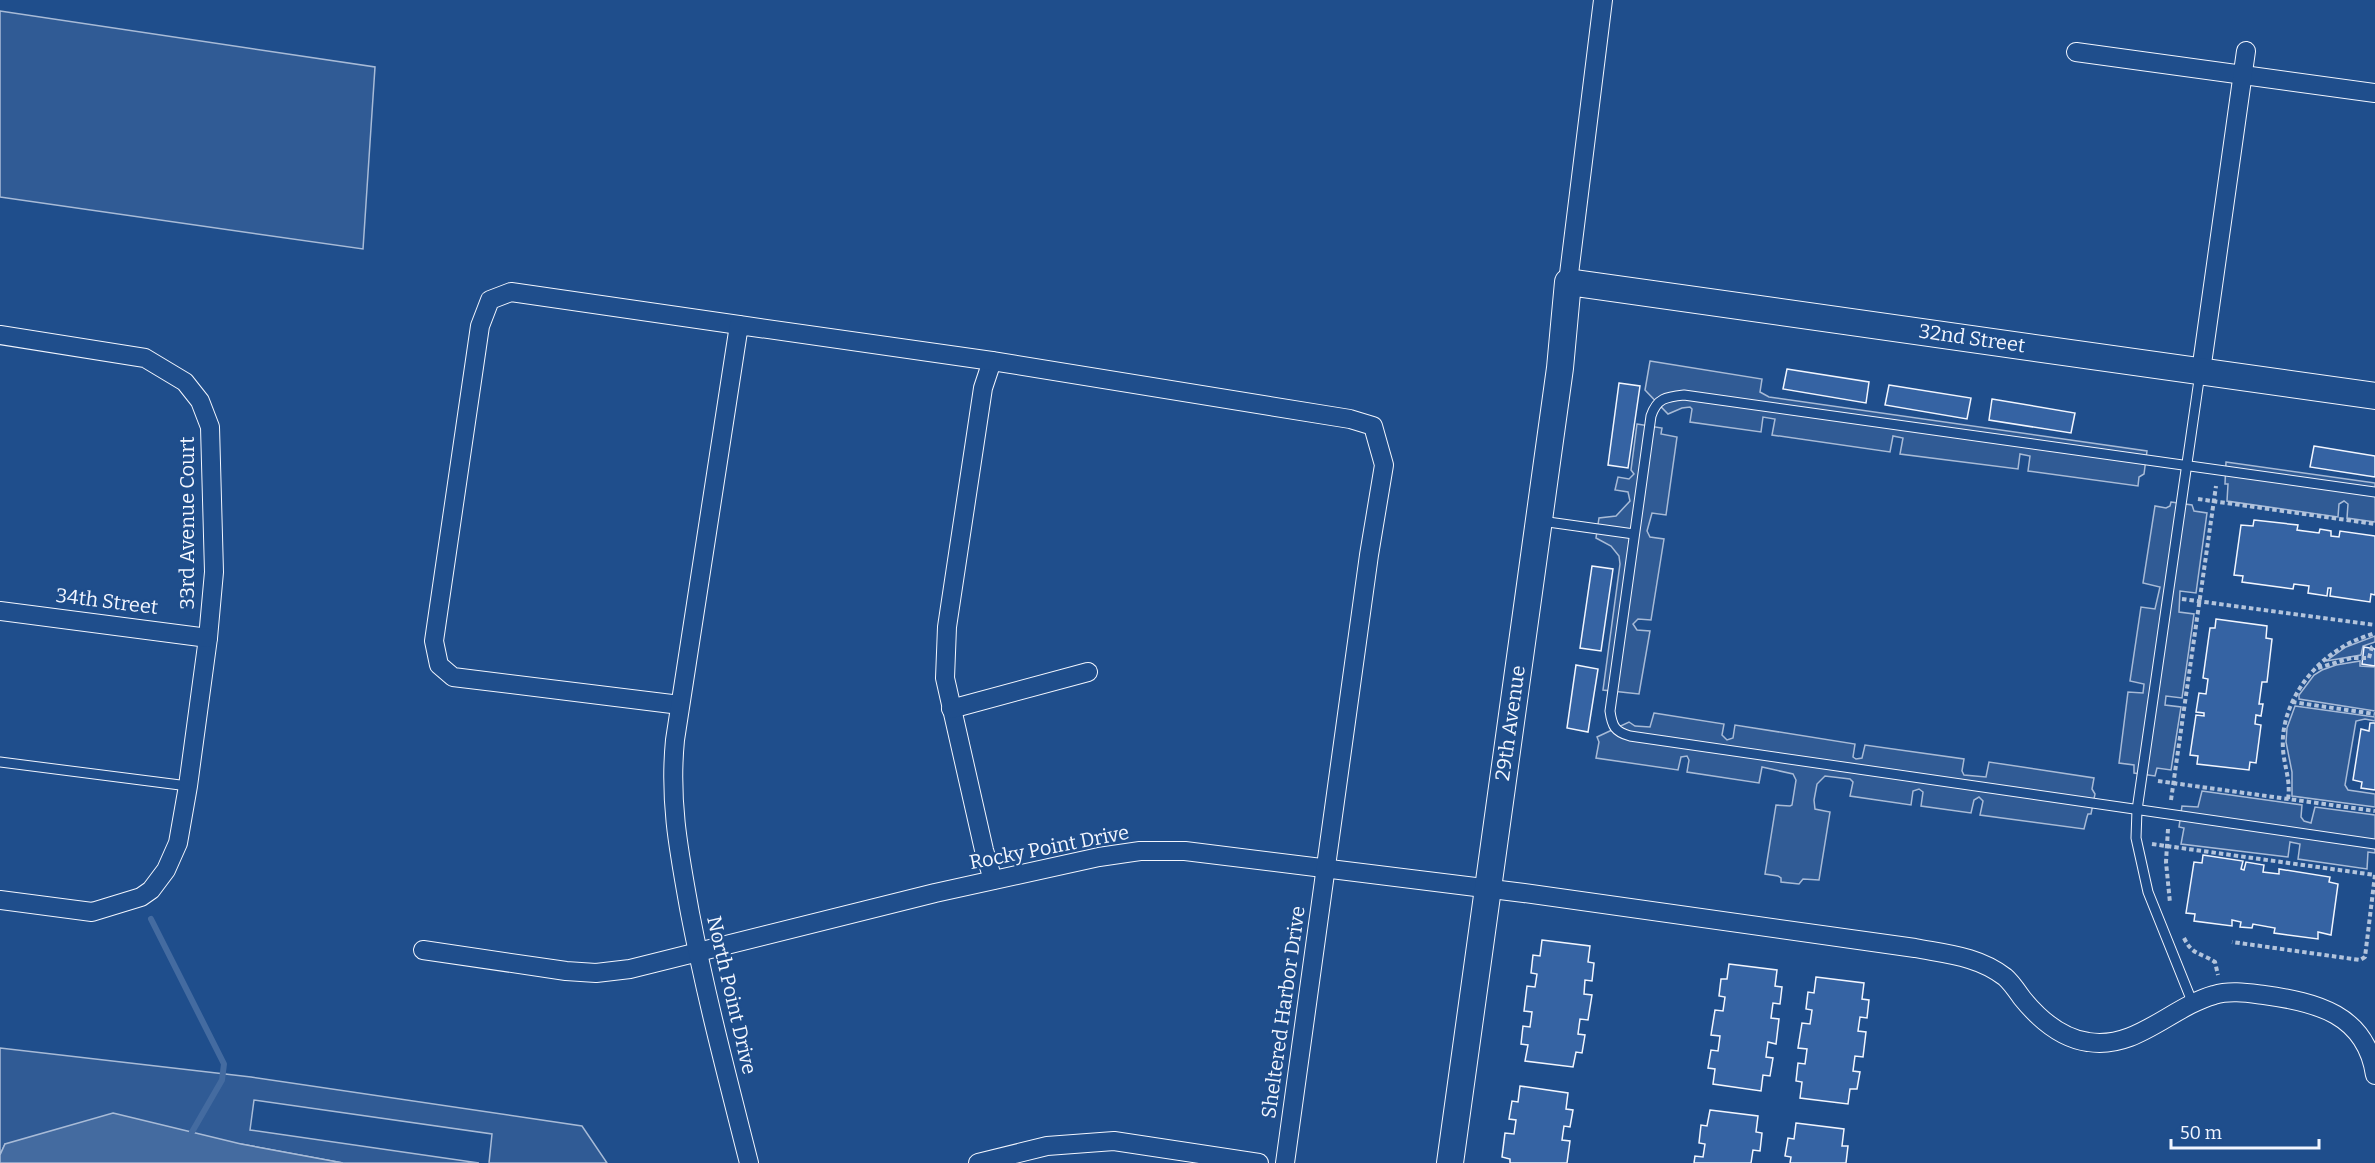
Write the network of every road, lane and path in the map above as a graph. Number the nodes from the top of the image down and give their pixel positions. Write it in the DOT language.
graph roads {
  1 [pos="1603,0"];
  2 [pos="2246,51"];
  3 [pos="2076,52"];
  4 [pos="2242,75"];
  5 [pos="2375,93"];
  6 [pos="1568,282"];
  7 [pos="740,324"];
  8 [pos="0,335"];
  9 [pos="992,361"];
  10 [pos="2201,371"];
  11 [pos="2375,396"];
  12 [pos="2187,466"];
  13 [pos="2216,486"];
  14 [pos="2375,492"];
  15 [pos="2198,499"];
  16 [pos="2214,501"];
  17 [pos="1538,521"];
  18 [pos="2375,524"];
  19 [pos="1634,534"];
  20 [pos="2182,599"];
  21 [pos="2200,601"];
  22 [pos="0,611"];
  23 [pos="2375,625"];
  24 [pos="2375,633"];
  25 [pos="208,638"];
  26 [pos="2375,645"];
  27 [pos="2317,669"];
  28 [pos="1088,672"];
  29 [pos="2292,702"];
  30 [pos="680,705"];
  31 [pos="951,709"];
  32 [pos="2375,714"];
  33 [pos="0,762"];
  34 [pos="2158,781"];
  35 [pos="2174,783"];
  36 [pos="189,786"];
  37 [pos="2288,799"];
  38 [pos="2171,800"];
  39 [pos="2137,810"];
  40 [pos="2375,811"];
  41 [pos="2168,829"];
  42 [pos="2152,844"];
  43 [pos="2375,844"];
  44 [pos="2167,846"];
  45 [pos="1326,867"];
  46 [pos="993,880"];
  47 [pos="1487,889"];
  48 [pos="0,900"];
  49 [pos="2172,913"];
  50 [pos="2179,931"];
  51 [pos="2232,942"];
  52 [pos="423,950"];
  53 [pos="697,952"];
  54 [pos="2219,994"];
  55 [pos="2193,1004"];
  56 [pos="2375,1075"];
  57 [pos="749,1163"];
  58 [pos="978,1163"];
  59 [pos="1259,1163"];
  60 [pos="1285,1163"];
  61 [pos="1450,1163"];
  1 -- 6 [label="street"];
  2 -- 4 [label="street"];
  3 -- 4 [label="street"];
  4 -- 5 [label="street"];
  4 -- 10 [label="street"];
  6 -- 10 [label="street, 32nd Street"];
  6 -- 17 [label="street, 29th Avenue"];
  7 -- 9 [label="street"];
  7 -- 30 [label="street, North Point Drive"];
  7 -- 30 [label="street"];
  8 -- 25 [label="street, 33rd Avenue Court"];
  9 -- 31 [label="street"];
  9 -- 45 [label="street, Sheltered Harbor Drive"];
  10 -- 11 [label="street, 32nd Street"];
  10 -- 12 [label="lane"];
  12 -- 14 [label="lane"];
  12 -- 19 [label="lane"];
  12 -- 39 [label="lane"];
  13 -- 16 [label="path"];
  15 -- 16 [label="path"];
  16 -- 18 [label="path"];
  16 -- 21 [label="path"];
  17 -- 19 [label="lane"];
  17 -- 47 [label="street, 29th Avenue"];
  19 -- 39 [label="lane"];
  20 -- 21 [label="path"];
  21 -- 23 [label="path"];
  21 -- 35 [label="path"];
  22 -- 25 [label="street, 34th Street"];
  24 -- 27 [label="path"];
  25 -- 36 [label="street, 33rd Avenue Court"];
  26 -- 27 [label="path"];
  27 -- 29 [label="path"];
  28 -- 31 [label="street"];
  29 -- 32 [label="path"];
  29 -- 37 [label="path"];
  30 -- 53 [label="street, North Point Drive"];
  31 -- 46 [label="street"];
  33 -- 36 [label="lane"];
  34 -- 35 [label="path"];
  35 -- 37 [label="path"];
  35 -- 38 [label="path"];
  36 -- 48 [label="street, 33rd Avenue Court"];
  37 -- 40 [label="path"];
  39 -- 43 [label="lane"];
  39 -- 55 [label="lane"];
  41 -- 44 [label="path"];
  42 -- 44 [label="path"];
  44 -- 49 [label="path"];
  44 -- 51 [label="path"];
  45 -- 46 [label="street, Rocky Point Drive"];
  45 -- 47 [label="street, Rocky Point Drive"];
  45 -- 60 [label="street, Sheltered Harbor Drive"];
  46 -- 53 [label="street, Rocky Point Drive"];
  47 -- 55 [label="street, Rocky Point Drive"];
  47 -- 61 [label="street, 29th Avenue"];
  50 -- 54 [label="path"];
  52 -- 53 [label="street, Rocky Point Drive"];
  53 -- 57 [label="street, North Point Drive"];
  54 -- 55 [label="street, Rocky Point Drive"];
  54 -- 56 [label="street, Rocky Point Drive"];
  58 -- 59 [label="street"];
}
